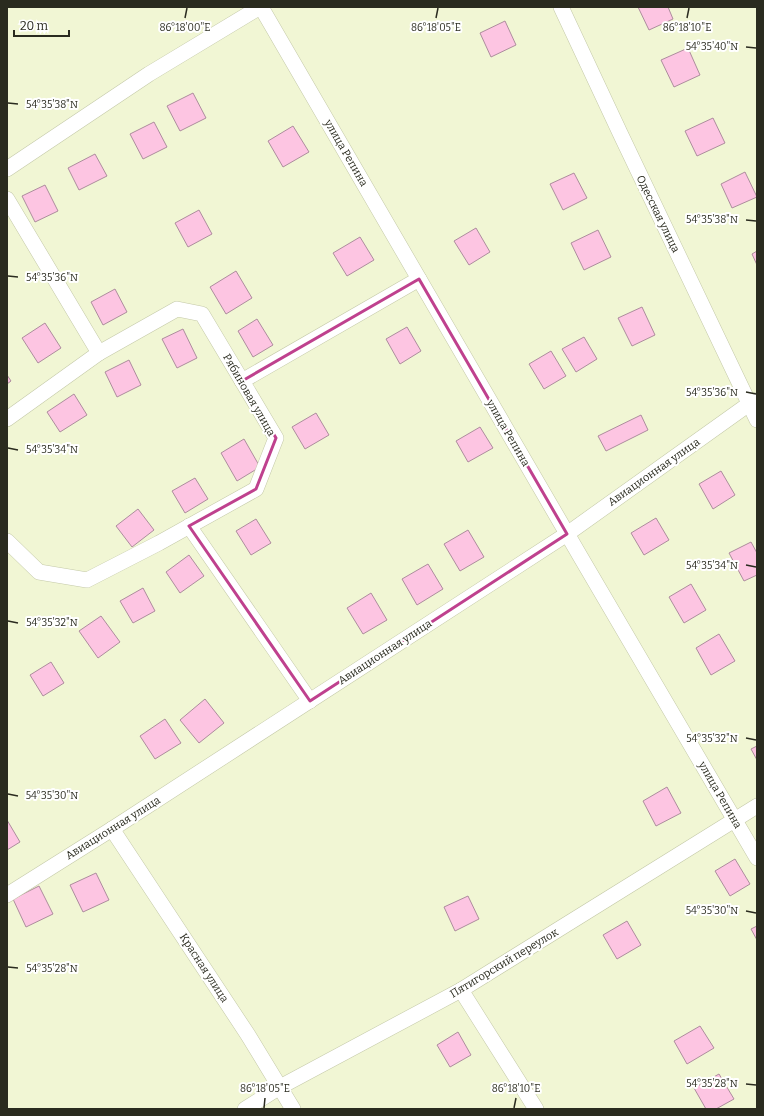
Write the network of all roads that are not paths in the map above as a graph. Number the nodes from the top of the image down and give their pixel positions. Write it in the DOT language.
graph roads {
  1 [pos="261,7"];
  2 [pos="561,7"];
  3 [pos="7,169"];
  4 [pos="7,199"];
  5 [pos="419,279"];
  6 [pos="99,353"];
  7 [pos="242,381"];
  8 [pos="753,402"];
  9 [pos="7,419"];
  10 [pos="757,420"];
  11 [pos="190,526"];
  12 [pos="567,534"];
  13 [pos="7,541"];
  14 [pos="310,701"];
  15 [pos="757,806"];
  16 [pos="735,820"];
  17 [pos="112,829"];
  18 [pos="757,858"];
  19 [pos="7,895"];
  20 [pos="461,990"];
  21 [pos="280,1087"];
  22 [pos="245,1109"];
  23 [pos="293,1109"];
  24 [pos="536,1109"];
  1 -- 3 [label="street"];
  1 -- 5 [label="street, улица Репина"];
  2 -- 8 [label="street, Одесская улица"];
  4 -- 6 [label="street"];
  5 -- 7 [label="street"];
  5 -- 12 [label="street, улица Репина"];
  6 -- 7 [label="street, Рябиновая улица"];
  6 -- 9 [label="street, Рябиновая улица"];
  7 -- 11 [label="street, Рябиновая улица"];
  8 -- 10 [label="street, Одесская улица"];
  8 -- 12 [label="street, Авиационная улица"];
  11 -- 13 [label="street, Рябиновая улица"];
  11 -- 14 [label="street"];
  12 -- 14 [label="street, Авиационная улица"];
  12 -- 16 [label="street, улица Репина"];
  14 -- 17 [label="street, Авиационная улица"];
  15 -- 16 [label="street, Пятигорский переулок"];
  16 -- 18 [label="street, улица Репина"];
  16 -- 20 [label="street, Пятигорский переулок"];
  17 -- 19 [label="street, Авиационная улица"];
  17 -- 21 [label="street, Красная улица"];
  20 -- 21 [label="street, Пятигорский переулок"];
  20 -- 24 [label="street"];
  21 -- 22 [label="street, Пятигорский переулок"];
  21 -- 23 [label="street, Красная улица"];
}
